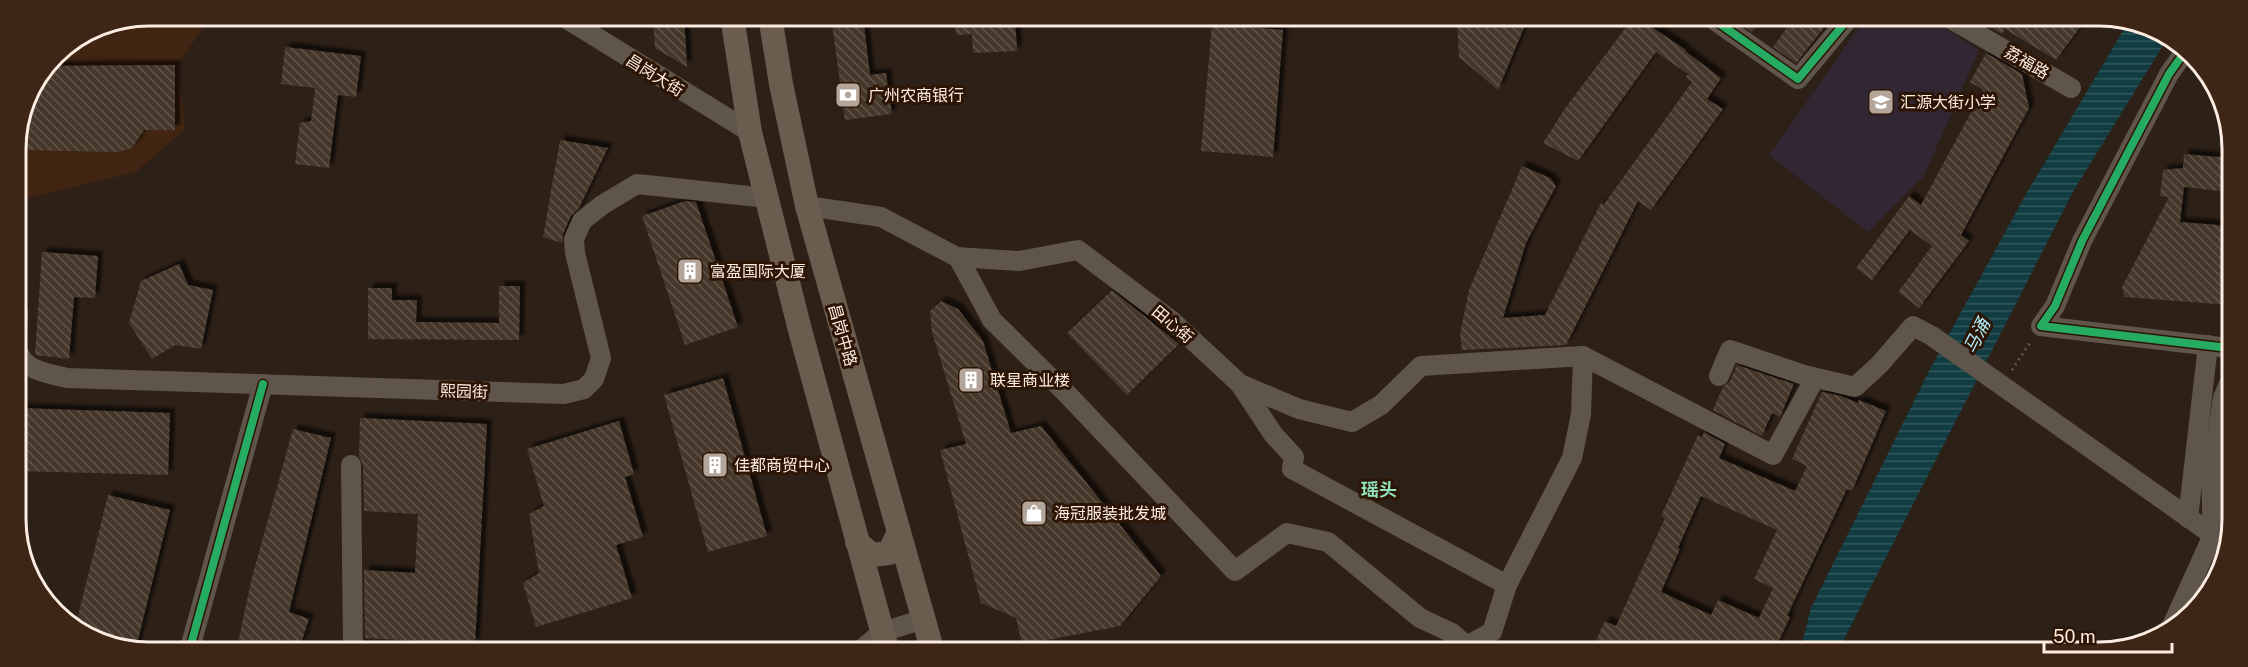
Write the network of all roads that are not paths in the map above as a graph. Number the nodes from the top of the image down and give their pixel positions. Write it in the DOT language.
graph roads {
  1 [pos="577,26"];
  2 [pos="733,26"];
  3 [pos="772,26"];
  4 [pos="1724,26"];
  5 [pos="1842,26"];
  6 [pos="1963,26"];
  7 [pos="2181,57"];
  8 [pos="2071,88"];
  9 [pos="750,132"];
  10 [pos="767,198"];
  11 [pos="807,206"];
  12 [pos="958,257"];
  13 [pos="2208,345"];
  14 [pos="2222,347"];
  15 [pos="1583,356"];
  16 [pos="26,363"];
  17 [pos="1719,376"];
  18 [pos="1815,378"];
  19 [pos="263,384"];
  20 [pos="1240,384"];
  21 [pos="2222,429"];
  22 [pos="351,465"];
  23 [pos="2220,490"];
  24 [pos="2188,518"];
  25 [pos="899,532"];
  26 [pos="2212,535"];
  27 [pos="858,542"];
  28 [pos="1507,585"];
  29 [pos="2178,612"];
  30 [pos="924,619"];
  31 [pos="884,640"];
  32 [pos="1461,641"];
  33 [pos="1479,641"];
  34 [pos="192,642"];
  35 [pos="353,642"];
  36 [pos="931,642"];
  1 -- 9 [label="street, 昌岗大街"];
  2 -- 9 [label="main road"];
  3 -- 11 [label="main road, 昌岗中路"];
  4 -- 5 [label="street"];
  6 -- 8 [label="street, 荔福路"];
  7 -- 13 [label="street"];
  9 -- 10 [label="main road"];
  10 -- 19 [label="street, 熙园街"];
  10 -- 27 [label="main road"];
  11 -- 12 [label="street, 田心街"];
  11 -- 25 [label="main road, 昌岗中路"];
  12 -- 20 [label="street, 田心街"];
  12 -- 32 [label="street"];
  13 -- 14 [label="street"];
  13 -- 24 [label="street"];
  15 -- 18 [label="street"];
  15 -- 20 [label="street, 田心街"];
  15 -- 28 [label="street"];
  16 -- 19 [label="street, 熙园街"];
  17 -- 18 [label="street"];
  18 -- 24 [label="street"];
  19 -- 34 [label="street"];
  20 -- 28 [label="street"];
  21 -- 23 [label="street"];
  22 -- 35 [label="street"];
  23 -- 26 [label="street"];
  24 -- 26 [label="street"];
  25 -- 27 [label="main road"];
  25 -- 30 [label="main road, 昌岗中路"];
  26 -- 29 [label="street"];
  27 -- 31 [label="main road"];
  28 -- 33 [label="street"];
  30 -- 31 [label="street"];
  30 -- 36 [label="main road, 昌岗中路"];
}
